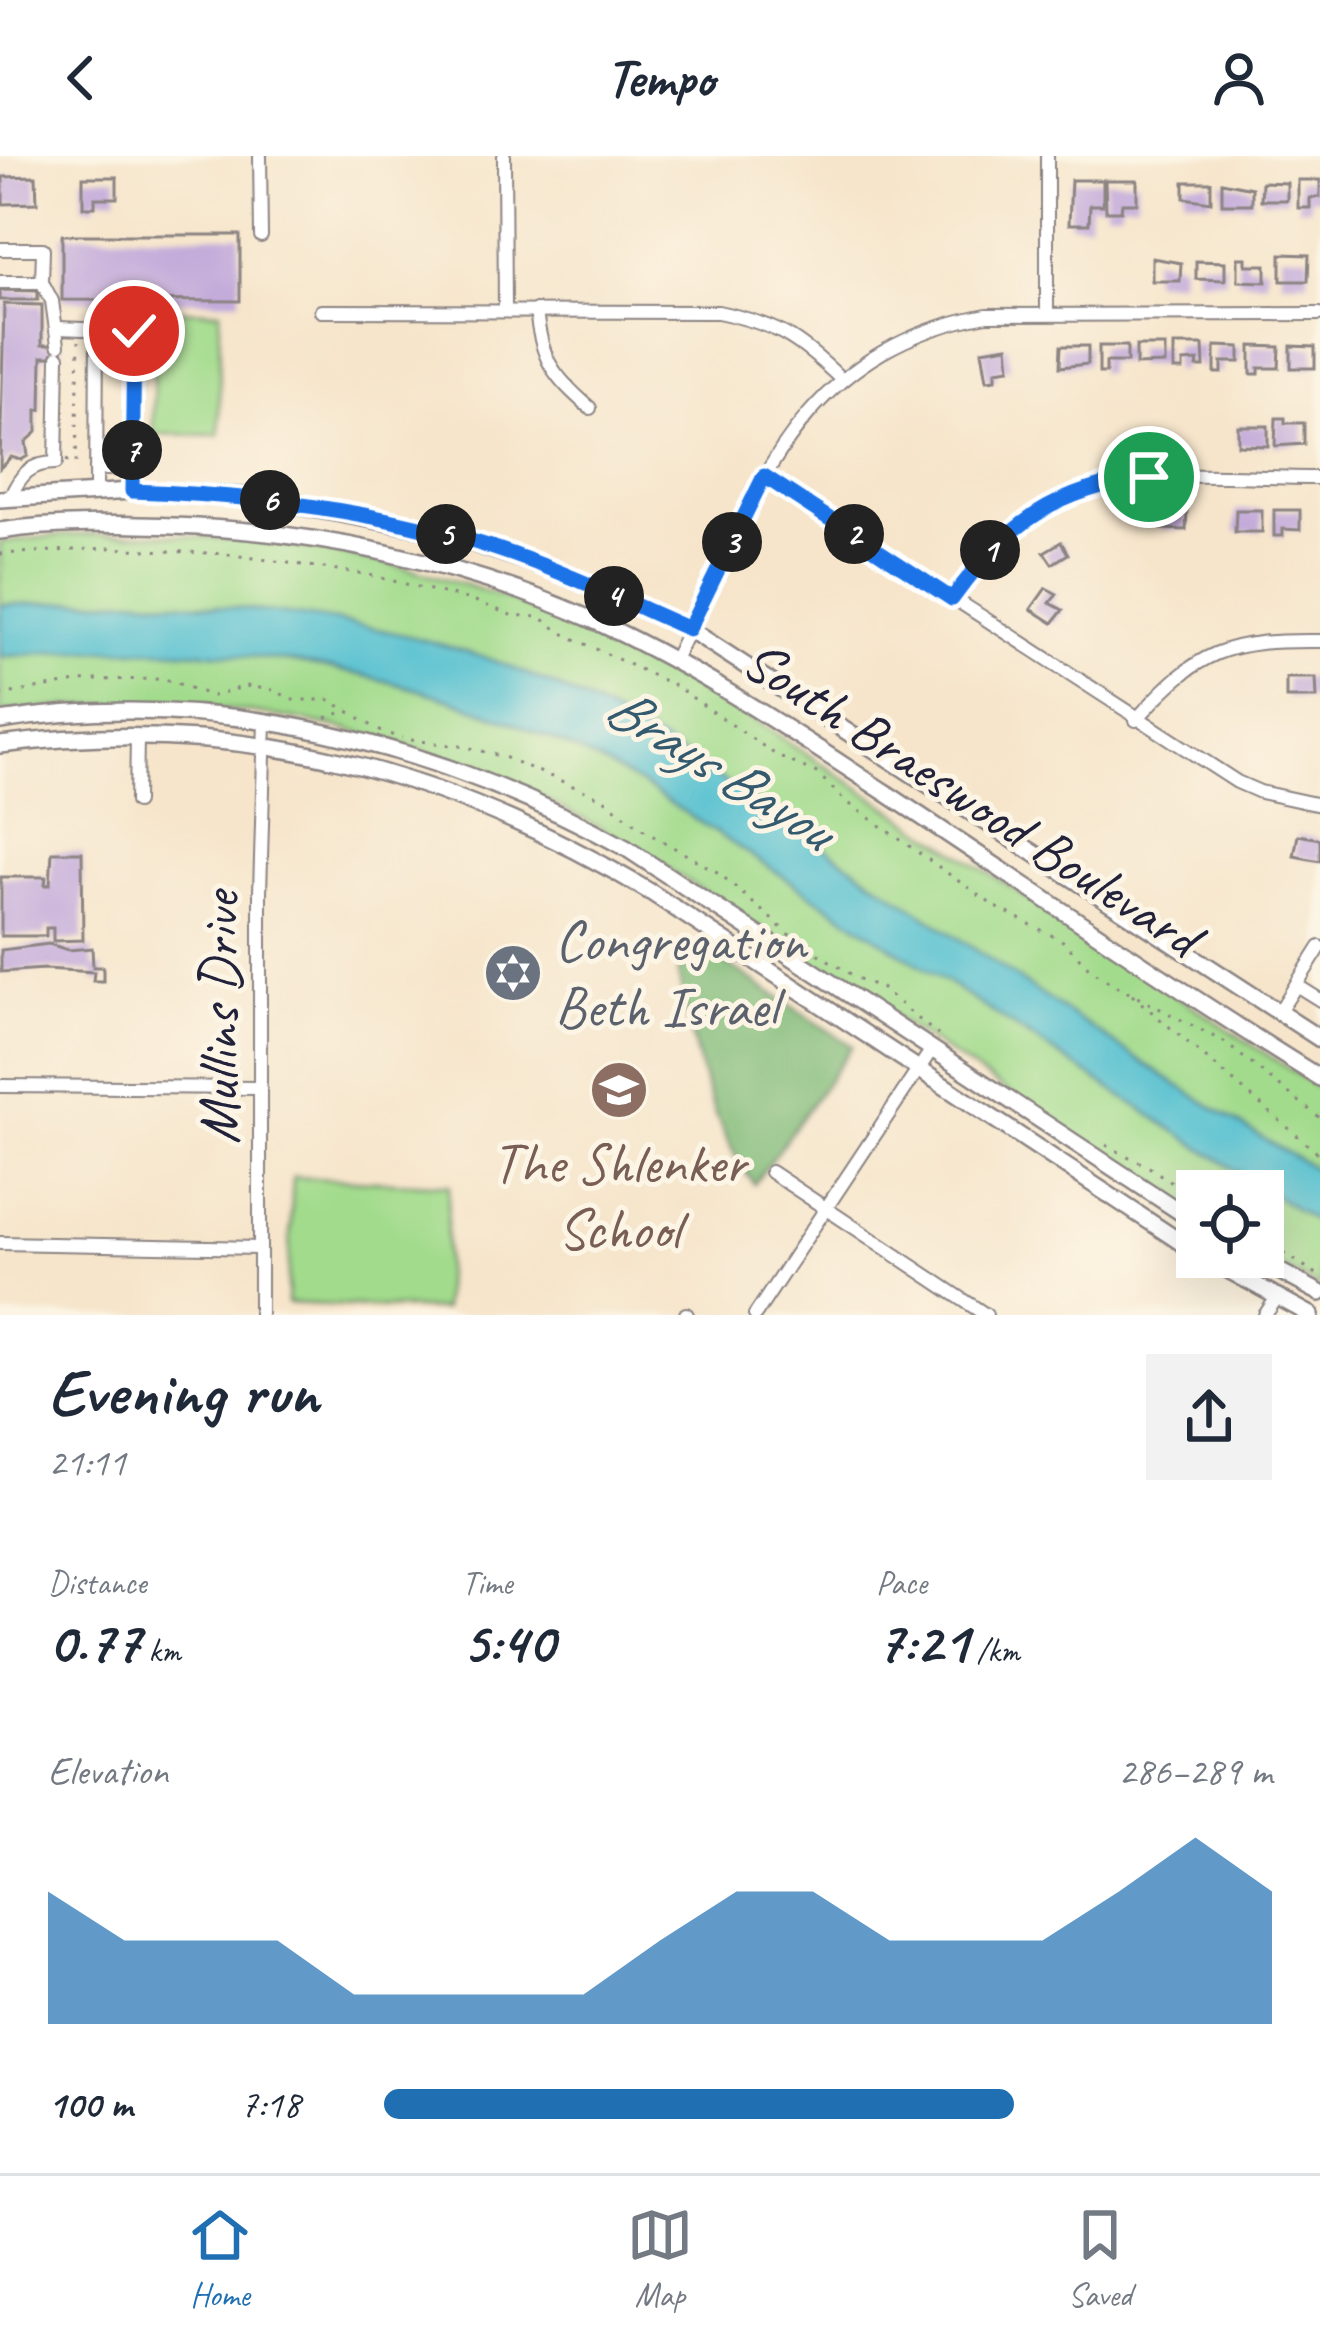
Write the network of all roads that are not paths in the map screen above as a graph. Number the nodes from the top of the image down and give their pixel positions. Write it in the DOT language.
graph roads {
  1 [pos="260,156"];
  2 [pos="504,156"];
  3 [pos="1047,156"];
  4 [pos="261,236"];
  5 [pos="0,249"];
  6 [pos="0,282"];
  7 [pos="42,282"];
  8 [pos="320,310"];
  9 [pos="505,310"];
  10 [pos="536,310"];
  11 [pos="1047,312"];
  12 [pos="1320,314"];
  13 [pos="58,328"];
  14 [pos="98,331"];
  15 [pos="841,378"];
  16 [pos="590,408"];
  17 [pos="96,469"];
  18 [pos="132,469"];
  19 [pos="764,476"];
  20 [pos="1320,478"];
  21 [pos="132,491"];
  22 [pos="96,492"];
  23 [pos="5,499"];
  24 [pos="339,511"];
  25 [pos="7,530"];
  26 [pos="335,543"];
  27 [pos="952,599"];
  28 [pos="689,629"];
  29 [pos="1320,641"];
  30 [pos="674,660"];
  31 [pos="119,712"];
  32 [pos="1136,720"];
  33 [pos="0,721"];
  34 [pos="265,721"];
  35 [pos="129,737"];
  36 [pos="0,745"];
  37 [pos="265,745"];
  38 [pos="950,797"];
  39 [pos="136,802"];
  40 [pos="1320,805"];
  41 [pos="932,824"];
  42 [pos="700,896"];
  43 [pos="686,915"];
  44 [pos="1320,947"];
  45 [pos="1201,962"];
  46 [pos="1296,985"];
  47 [pos="1183,988"];
  48 [pos="1320,1000"];
  49 [pos="1279,1012"];
  50 [pos="1317,1037"];
  51 [pos="932,1049"];
  52 [pos="1294,1062"];
  53 [pos="920,1068"];
  54 [pos="1320,1078"];
  55 [pos="0,1086"];
  56 [pos="260,1088"];
  57 [pos="771,1172"];
  58 [pos="1154,1196"];
  59 [pos="824,1208"];
  60 [pos="1176,1209"];
  61 [pos="1140,1216"];
  62 [pos="1176,1239"];
  63 [pos="0,1243"];
  64 [pos="260,1248"];
  65 [pos="1284,1274"];
  66 [pos="1240,1278"];
  67 [pos="1320,1293"];
  68 [pos="1276,1299"];
  69 [pos="260,1315"];
  70 [pos="755,1315"];
  71 [pos="986,1315"];
  72 [pos="1265,1315"];
  73 [pos="1311,1315"];
  1 -- 4 [label="street"];
  2 -- 9 [label="street"];
  3 -- 11 [label="street"];
  5 -- 7 [label="street"];
  6 -- 7 [label="street"];
  7 -- 13 [label="street"];
  8 -- 9 [label="street"];
  9 -- 10 [label="street"];
  10 -- 15 [label="street"];
  10 -- 16 [label="street"];
  11 -- 12 [label="street"];
  11 -- 15 [label="street"];
  13 -- 14 [label="street"];
  13 -- 23 [label="street"];
  14 -- 17 [label="street"];
  14 -- 18 [label="street"];
  15 -- 19 [label="street"];
  17 -- 18 [label="street"];
  17 -- 22 [label="street"];
  18 -- 21 [label="street"];
  19 -- 27 [label="street"];
  19 -- 28 [label="street"];
  20 -- 27 [label="street"];
  21 -- 22 [label="main road, South Braeswood Boulevard"];
  21 -- 24 [label="main road, South Braeswood Boulevard"];
  22 -- 23 [label="main road, South Braeswood Boulevard"];
  23 -- 25 [label="main road"];
  24 -- 26 [label="main road"];
  24 -- 28 [label="main road, South Braeswood Boulevard"];
  25 -- 26 [label="main road, South Braeswood Boulevard"];
  26 -- 30 [label="main road, South Braeswood Boulevard"];
  27 -- 32 [label="street"];
  28 -- 30 [label="street"];
  28 -- 38 [label="main road, South Braeswood Boulevard"];
  29 -- 32 [label="street"];
  30 -- 41 [label="main road, South Braeswood Boulevard"];
  31 -- 33 [label="main road"];
  31 -- 34 [label="main road"];
  31 -- 35 [label="main road"];
  32 -- 40 [label="street"];
  34 -- 37 [label="street, Mullins Drive"];
  34 -- 42 [label="main road"];
  35 -- 36 [label="main road"];
  35 -- 37 [label="main road"];
  35 -- 39 [label="street"];
  37 -- 43 [label="main road"];
  37 -- 56 [label="street, Mullins Drive"];
  38 -- 41 [label="main road"];
  38 -- 45 [label="main road, South Braeswood Boulevard"];
  41 -- 47 [label="main road, South Braeswood Boulevard"];
  42 -- 43 [label="main road"];
  42 -- 51 [label="main road"];
  43 -- 53 [label="main road"];
  44 -- 46 [label="street"];
  45 -- 47 [label="main road"];
  45 -- 49 [label="main road, South Braeswood Boulevard"];
  46 -- 48 [label="street"];
  46 -- 49 [label="street"];
  47 -- 52 [label="main road, South Braeswood Boulevard"];
  49 -- 50 [label="main road, South Braeswood Boulevard"];
  50 -- 52 [label="main road"];
  51 -- 53 [label="street"];
  51 -- 58 [label="main road"];
  52 -- 54 [label="main road, South Braeswood Boulevard"];
  53 -- 59 [label="street"];
  53 -- 61 [label="main road"];
  55 -- 56 [label="street"];
  56 -- 64 [label="street, Mullins Drive"];
  57 -- 59 [label="street"];
  58 -- 60 [label="main road"];
  58 -- 61 [label="main road"];
  59 -- 70 [label="street"];
  59 -- 71 [label="street"];
  61 -- 62 [label="main road"];
  63 -- 64 [label="street"];
  64 -- 69 [label="street, Mullins Drive"];
  65 -- 67 [label="main road"];
  66 -- 68 [label="main road"];
  68 -- 72 [label="street"];
  68 -- 73 [label="main road"];
}
